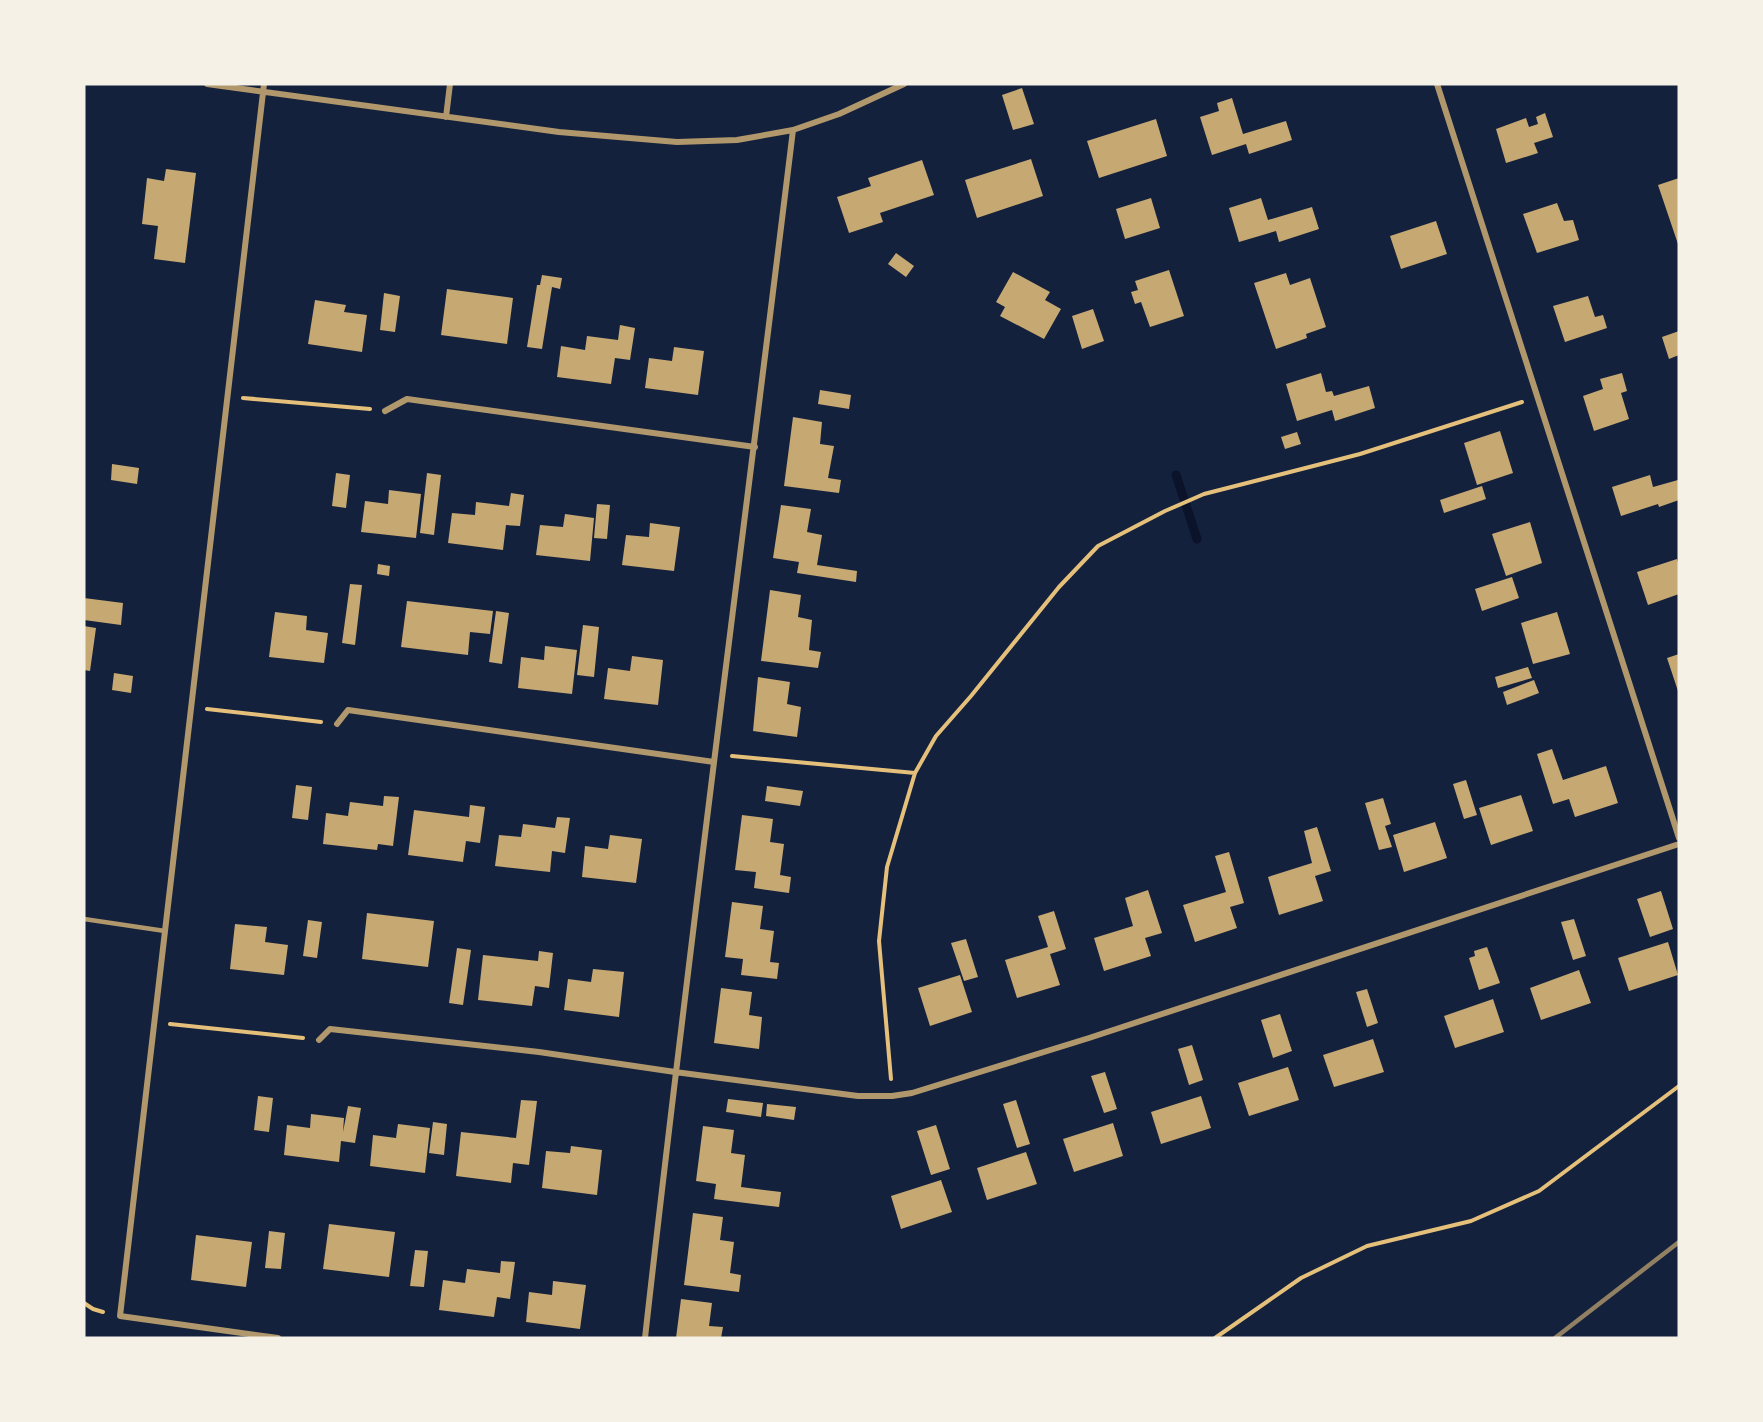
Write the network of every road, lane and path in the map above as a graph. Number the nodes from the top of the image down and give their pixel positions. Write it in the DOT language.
graph roads {
  1 [pos="207,84"];
  2 [pos="264,84"];
  3 [pos="450,84"];
  4 [pos="904,84"];
  5 [pos="1437,84"];
  6 [pos="262,93"];
  7 [pos="446,117"];
  8 [pos="794,130"];
  9 [pos="227,397"];
  10 [pos="1539,397"];
  11 [pos="385,411"];
  12 [pos="755,447"];
  13 [pos="191,707"];
  14 [pos="337,724"];
  15 [pos="714,762"];
  16 [pos="915,772"];
  17 [pos="1679,838"];
  18 [pos="1679,844"];
  19 [pos="84,919"];
  20 [pos="165,931"];
  21 [pos="155,1022"];
  22 [pos="319,1040"];
  23 [pos="675,1072"];
  24 [pos="1679,1086"];
  25 [pos="892,1096"];
  26 [pos="278,1338"];
  27 [pos="645,1338"];
  28 [pos="1215,1338"];
  1 -- 6 [label="street"];
  2 -- 6 [label="street"];
  3 -- 7 [label="street"];
  4 -- 8 [label="street"];
  5 -- 10 [label="street"];
  6 -- 7 [label="street"];
  6 -- 9 [label="street"];
  7 -- 8 [label="street"];
  8 -- 12 [label="street"];
  9 -- 11 [label="path"];
  9 -- 13 [label="street"];
  10 -- 16 [label="path"];
  10 -- 17 [label="street"];
  11 -- 12 [label="street"];
  12 -- 15 [label="street"];
  13 -- 14 [label="path"];
  13 -- 20 [label="street"];
  14 -- 15 [label="street"];
  15 -- 16 [label="path"];
  15 -- 23 [label="street"];
  16 -- 25 [label="path"];
  18 -- 25 [label="street"];
  19 -- 20 [label="lane"];
  20 -- 21 [label="street"];
  21 -- 22 [label="path"];
  21 -- 26 [label="street"];
  22 -- 23 [label="street"];
  23 -- 25 [label="street"];
  23 -- 27 [label="street"];
  24 -- 28 [label="path"];
}
